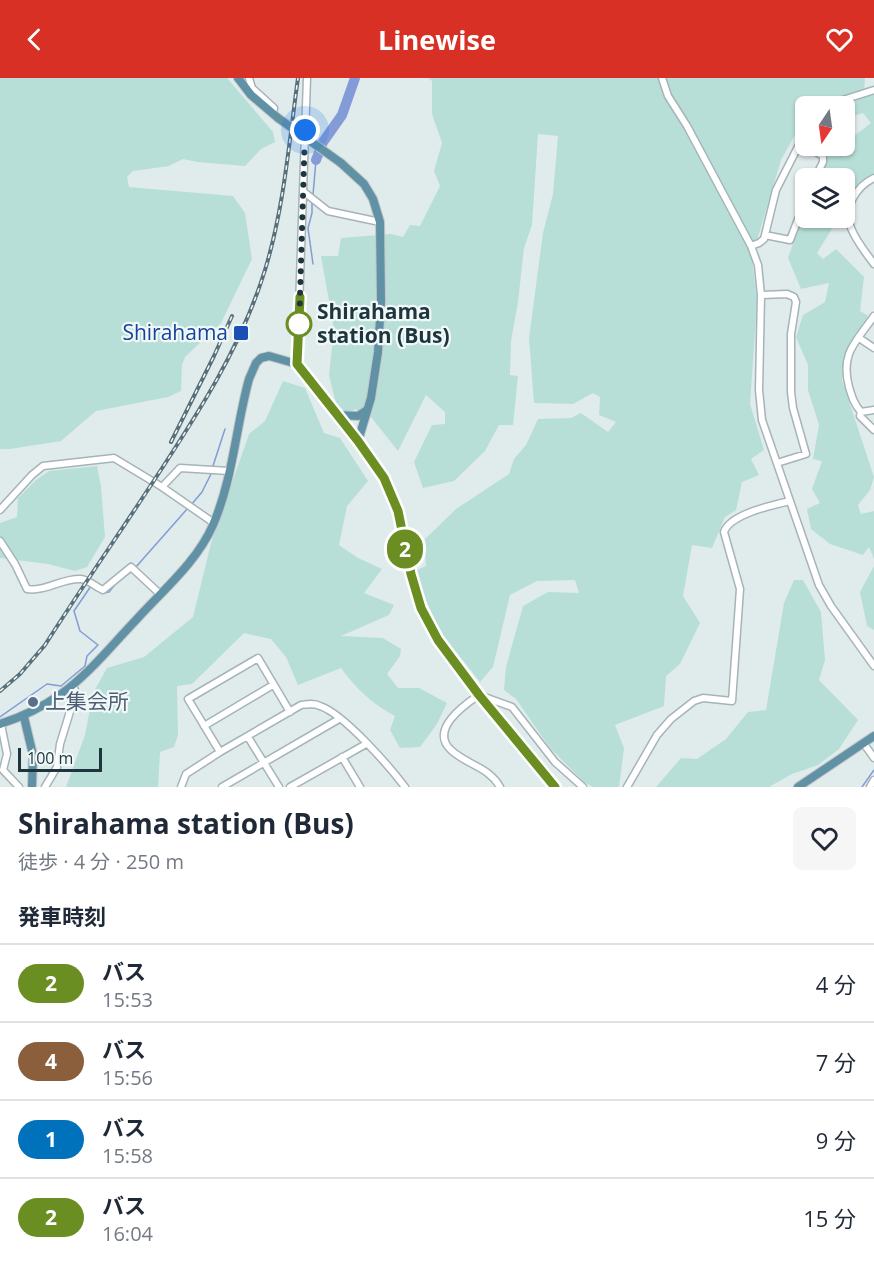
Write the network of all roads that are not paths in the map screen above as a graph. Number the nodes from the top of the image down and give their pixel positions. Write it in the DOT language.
graph roads {
  1 [pos="238,78"];
  2 [pos="249,78"];
  3 [pos="307,78"];
  4 [pos="662,78"];
  5 [pos="874,90"];
  6 [pos="855,96"];
  7 [pos="275,115"];
  8 [pos="797,156"];
  9 [pos="874,178"];
  10 [pos="304,192"];
  11 [pos="380,222"];
  12 [pos="795,227"];
  13 [pos="765,235"];
  14 [pos="751,246"];
  15 [pos="874,252"];
  16 [pos="866,253"];
  17 [pos="874,264"];
  18 [pos="761,295"];
  19 [pos="874,316"];
  20 [pos="859,338"];
  21 [pos="874,348"];
  22 [pos="297,364"];
  23 [pos="367,410"];
  24 [pos="874,410"];
  25 [pos="861,412"];
  26 [pos="337,415"];
  27 [pos="874,430"];
  28 [pos="358,441"];
  29 [pos="777,463"];
  30 [pos="229,471"];
  31 [pos="162,487"];
  32 [pos="790,501"];
  33 [pos="0,510"];
  34 [pos="214,523"];
  35 [pos="0,541"];
  36 [pos="160,594"];
  37 [pos="874,666"];
  38 [pos="72,685"];
  39 [pos="273,685"];
  40 [pos="479,695"];
  41 [pos="290,712"];
  42 [pos="24,717"];
  43 [pos="339,719"];
  44 [pos="0,724"];
  45 [pos="204,726"];
  46 [pos="874,736"];
  47 [pos="248,737"];
  48 [pos="366,744"];
  49 [pos="864,744"];
  50 [pos="220,752"];
  51 [pos="342,757"];
  52 [pos="874,758"];
  53 [pos="264,763"];
  54 [pos="874,780"];
  55 [pos="19,787"];
  56 [pos="32,787"];
  57 [pos="45,787"];
  58 [pos="181,787"];
  59 [pos="222,787"];
  60 [pos="279,787"];
  61 [pos="290,787"];
  62 [pos="359,787"];
  63 [pos="405,787"];
  64 [pos="500,787"];
  65 [pos="555,787"];
  66 [pos="583,787"];
  67 [pos="627,787"];
  68 [pos="798,787"];
  69 [pos="870,787"];
  1 -- 7 [label="main road"];
  2 -- 7 [label="street"];
  3 -- 10 [label="street"];
  4 -- 14 [label="street"];
  5 -- 6 [label="street"];
  7 -- 11 [label="main road, bridge"];
  8 -- 13 [label="street"];
  9 -- 16 [label="street"];
  10 -- 11 [label="street"];
  10 -- 22 [label="street"];
  11 -- 23 [label="main road"];
  12 -- 13 [label="street"];
  13 -- 14 [label="street"];
  14 -- 18 [label="street"];
  15 -- 16 [label="street"];
  16 -- 17 [label="street"];
  18 -- 29 [label="street"];
  18 -- 29 [label="street"];
  19 -- 20 [label="street"];
  20 -- 21 [label="street"];
  20 -- 25 [label="street"];
  22 -- 26 [label="main road"];
  22 -- 30 [label="main road"];
  23 -- 26 [label="main road"];
  23 -- 28 [label="main road"];
  24 -- 25 [label="street"];
  25 -- 27 [label="street"];
  26 -- 28 [label="main road"];
  28 -- 40 [label="main road"];
  29 -- 32 [label="street"];
  30 -- 31 [label="street"];
  30 -- 34 [label="main road"];
  31 -- 33 [label="street"];
  31 -- 34 [label="street"];
  32 -- 37 [label="street"];
  32 -- 67 [label="street"];
  34 -- 36 [label="main road"];
  35 -- 36 [label="street"];
  36 -- 38 [label="main road"];
  38 -- 42 [label="main road"];
  38 -- 57 [label="street"];
  39 -- 41 [label="street"];
  39 -- 45 [label="street"];
  39 -- 45 [label="street"];
  40 -- 64 [label="street"];
  40 -- 65 [label="main road"];
  40 -- 66 [label="street"];
  41 -- 43 [label="street"];
  41 -- 47 [label="street"];
  42 -- 44 [label="main road"];
  42 -- 56 [label="main road"];
  43 -- 48 [label="street"];
  43 -- 53 [label="street"];
  44 -- 55 [label="street"];
  45 -- 50 [label="street"];
  46 -- 49 [label="main road"];
  47 -- 50 [label="street"];
  47 -- 53 [label="street"];
  48 -- 51 [label="street"];
  48 -- 63 [label="street"];
  49 -- 52 [label="street"];
  49 -- 68 [label="main road"];
  50 -- 58 [label="street"];
  51 -- 61 [label="street"];
  51 -- 62 [label="street"];
  53 -- 59 [label="street"];
  53 -- 60 [label="street"];
  54 -- 69 [label="street"];
}
